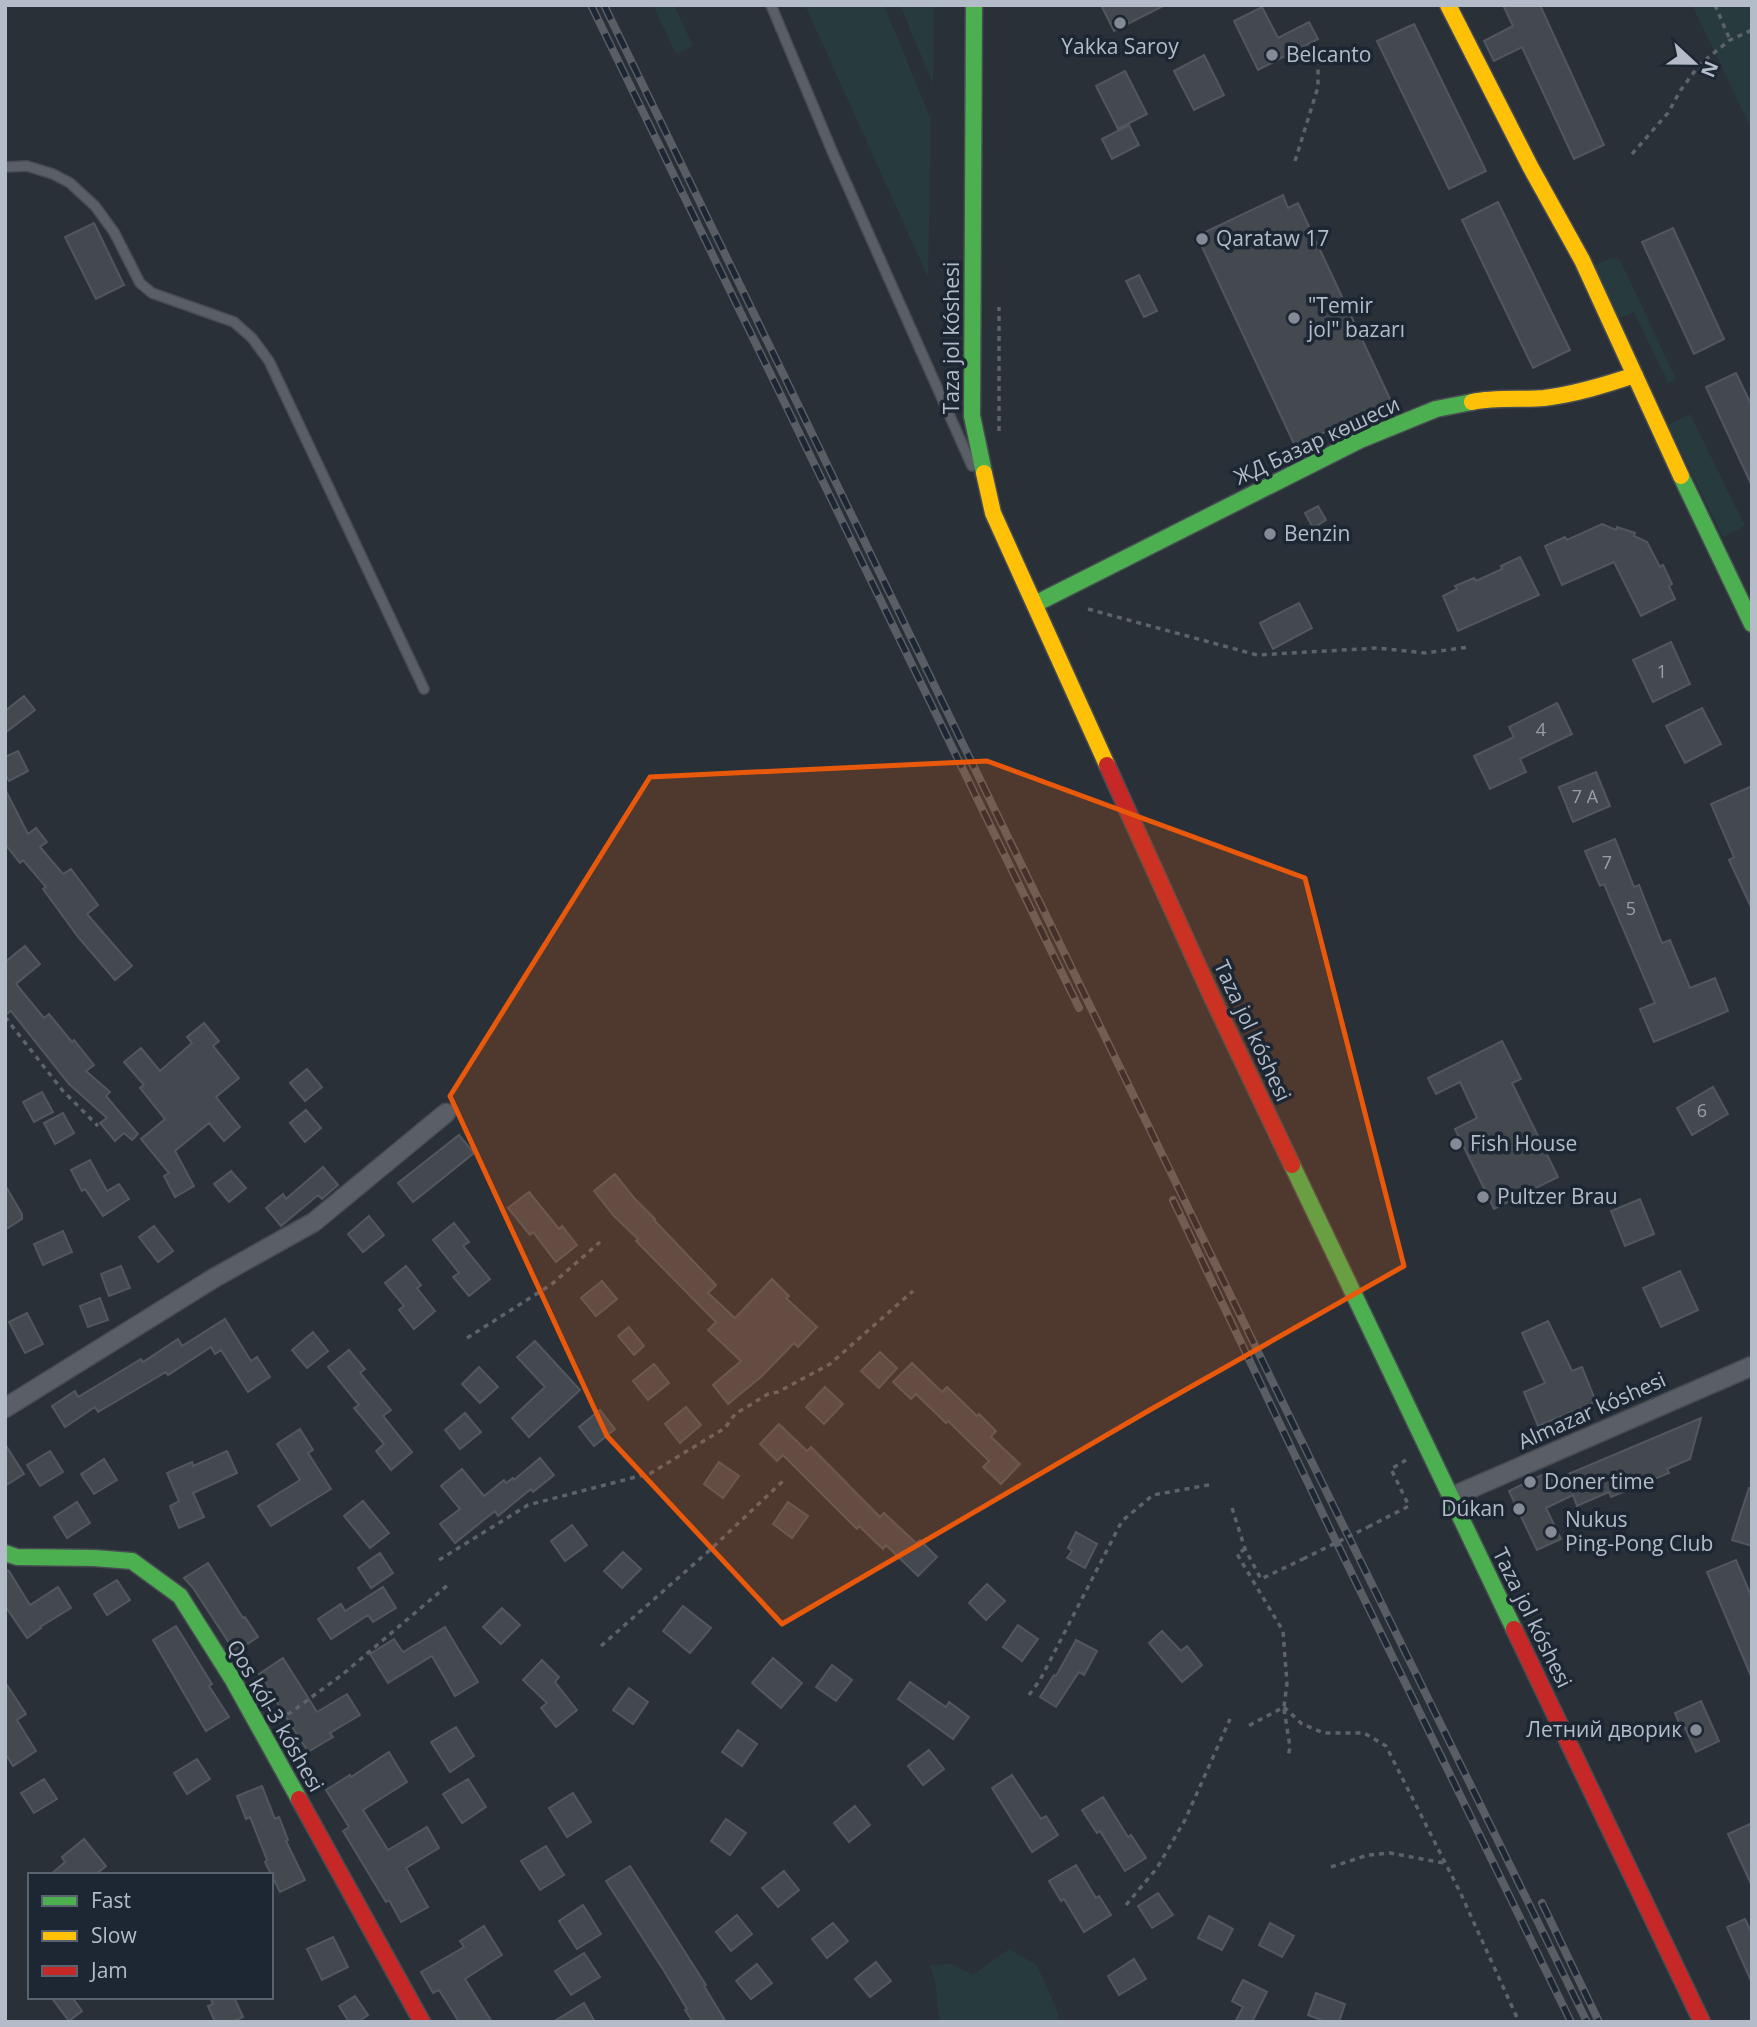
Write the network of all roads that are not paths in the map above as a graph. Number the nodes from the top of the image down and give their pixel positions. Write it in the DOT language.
graph roads {
  1 [pos="771,5"];
  2 [pos="974,5"];
  3 [pos="1448,5"];
  4 [pos="5,167"];
  5 [pos="1635,375"];
  6 [pos="993,513"];
  7 [pos="1035,604"];
  8 [pos="1752,624"];
  9 [pos="424,689"];
  10 [pos="446,1113"];
  11 [pos="1752,1366"];
  12 [pos="5,1408"];
  13 [pos="1451,1497"];
  14 [pos="5,1553"];
  15 [pos="422,2022"];
  16 [pos="1702,2022"];
  1 -- 6 [label="lane"];
  2 -- 6 [label="main road, Taza jol kóshesi"];
  3 -- 5 [label="main road"];
  4 -- 9 [label="lane"];
  5 -- 7 [label="main road, ЖД Базар көшеси"];
  5 -- 8 [label="main road"];
  6 -- 7 [label="main road, Taza jol kóshesi"];
  7 -- 13 [label="main road, Taza jol kóshesi"];
  10 -- 12 [label="street"];
  11 -- 13 [label="street, Almazar kóshesi"];
  13 -- 16 [label="main road, Taza jol kóshesi"];
  14 -- 15 [label="main road, Qos kól-3 kóshesi"];
}
